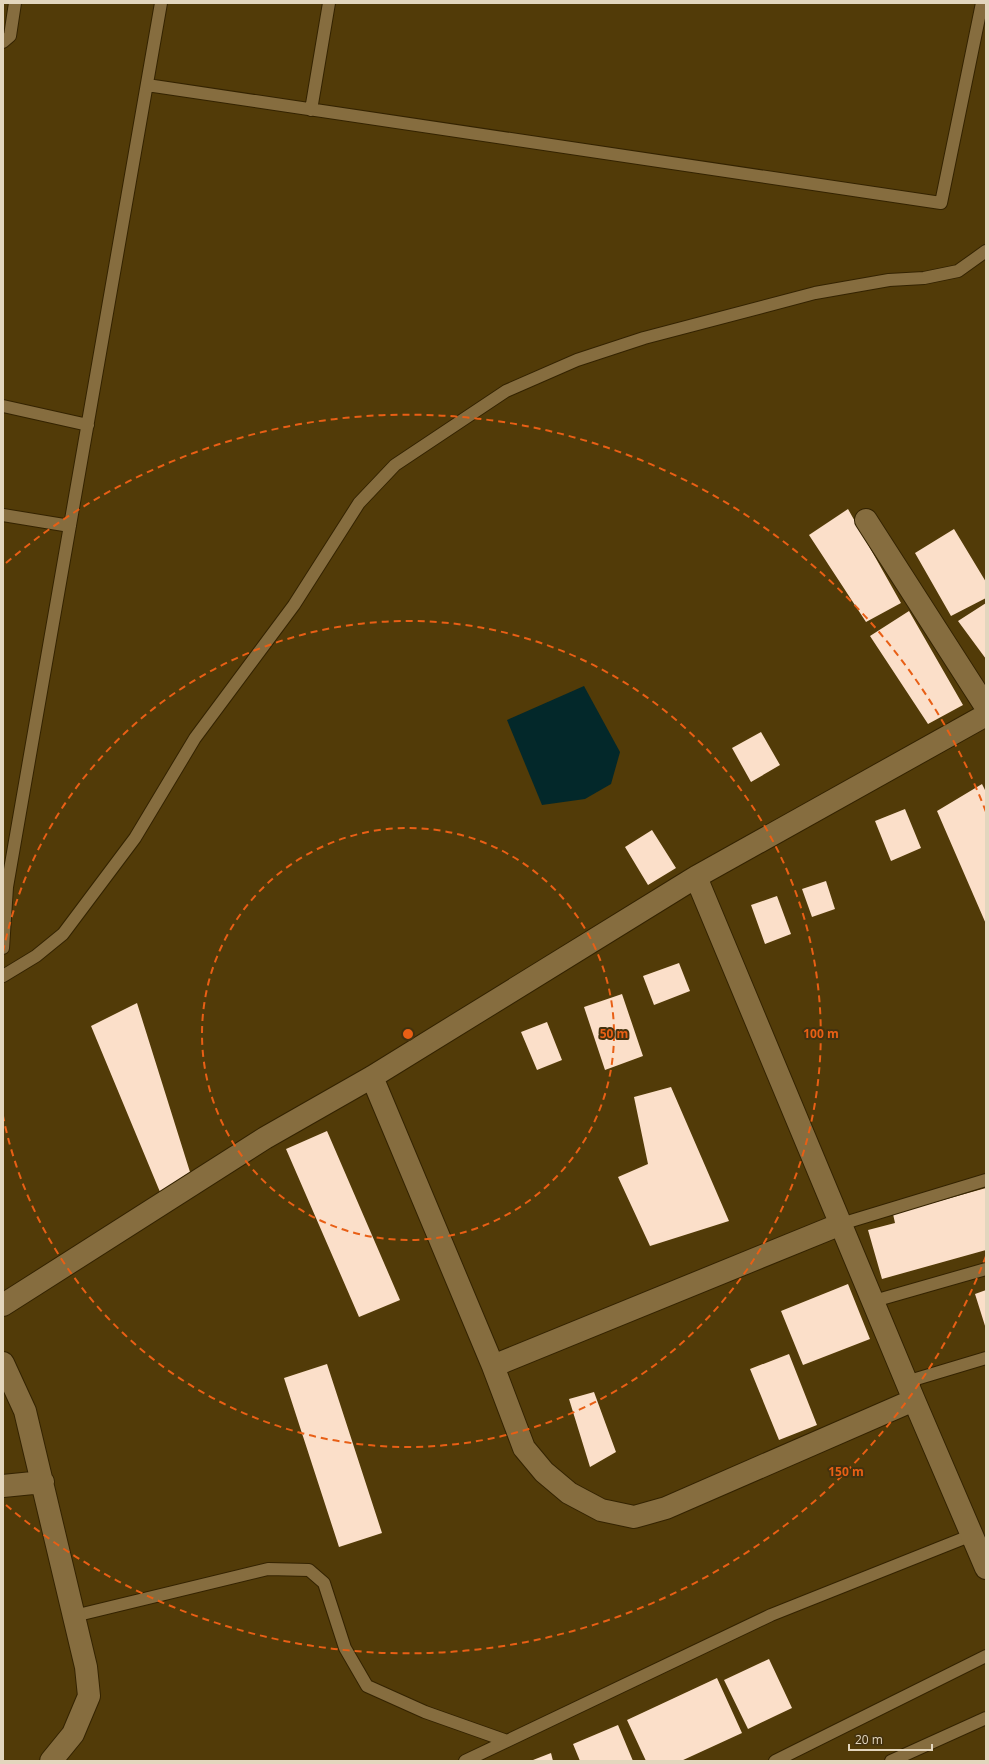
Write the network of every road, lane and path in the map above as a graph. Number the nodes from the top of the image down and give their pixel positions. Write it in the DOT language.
graph roads {
  1 [pos="15,3"];
  2 [pos="161,3"];
  3 [pos="330,3"];
  4 [pos="982,3"];
  5 [pos="3,42"];
  6 [pos="147,85"];
  7 [pos="311,110"];
  8 [pos="986,251"];
  9 [pos="3,406"];
  10 [pos="88,425"];
  11 [pos="3,515"];
  12 [pos="866,520"];
  13 [pos="70,526"];
  14 [pos="986,707"];
  15 [pos="986,715"];
  16 [pos="696,877"];
  17 [pos="5,887"];
  18 [pos="3,948"];
  19 [pos="3,976"];
  20 [pos="372,1077"];
  21 [pos="986,1180"];
  22 [pos="842,1224"];
  23 [pos="986,1269"];
  24 [pos="874,1301"];
  25 [pos="3,1305"];
  26 [pos="986,1358"];
  27 [pos="3,1363"];
  28 [pos="493,1366"];
  29 [pos="910,1391"];
  30 [pos="43,1482"];
  31 [pos="3,1486"];
  32 [pos="972,1535"];
  33 [pos="986,1568"];
  34 [pos="74,1616"];
  35 [pos="986,1656"];
  36 [pos="986,1718"];
  37 [pos="507,1741"];
  38 [pos="51,1761"];
  39 [pos="465,1761"];
  40 [pos="775,1761"];
  41 [pos="890,1761"];
  1 -- 5 [label="lane"];
  2 -- 6 [label="lane"];
  3 -- 7 [label="lane"];
  4 -- 7 [label="lane"];
  6 -- 7 [label="lane"];
  6 -- 10 [label="lane"];
  8 -- 19 [label="lane"];
  9 -- 10 [label="lane"];
  10 -- 13 [label="lane"];
  11 -- 13 [label="lane"];
  12 -- 14 [label="street"];
  13 -- 17 [label="lane"];
  15 -- 16 [label="street"];
  16 -- 20 [label="street"];
  16 -- 22 [label="street"];
  17 -- 18 [label="lane"];
  20 -- 25 [label="street"];
  20 -- 28 [label="street"];
  21 -- 22 [label="lane"];
  22 -- 24 [label="street"];
  22 -- 28 [label="street"];
  23 -- 24 [label="lane"];
  24 -- 29 [label="street"];
  26 -- 29 [label="lane"];
  27 -- 30 [label="street"];
  28 -- 29 [label="street"];
  29 -- 32 [label="street"];
  30 -- 31 [label="street"];
  30 -- 34 [label="street"];
  32 -- 33 [label="street"];
  32 -- 37 [label="lane"];
  34 -- 37 [label="lane"];
  34 -- 38 [label="street"];
  35 -- 40 [label="lane"];
  36 -- 41 [label="lane"];
  37 -- 39 [label="lane"];
}
